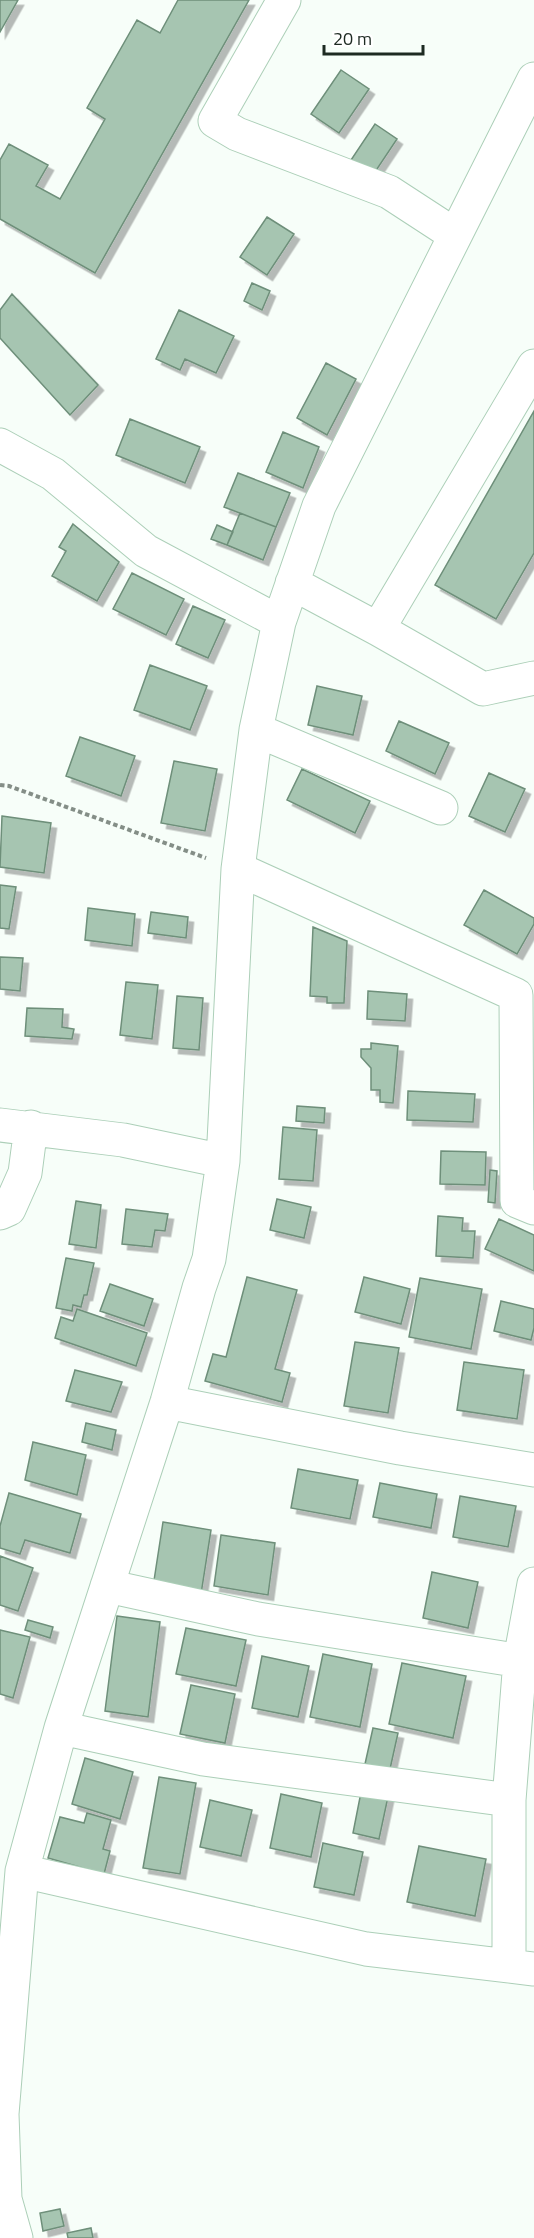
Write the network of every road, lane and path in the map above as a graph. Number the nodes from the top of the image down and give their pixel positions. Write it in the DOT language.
graph roads {
  1 [pos="284,0"];
  2 [pos="534,79"];
  3 [pos="455,235"];
  4 [pos="534,366"];
  5 [pos="0,445"];
  6 [pos="292,583"];
  7 [pos="279,622"];
  8 [pos="378,629"];
  9 [pos="534,678"];
  10 [pos="256,730"];
  11 [pos="0,785"];
  12 [pos="441,808"];
  13 [pos="238,869"];
  14 [pos="15,1126"];
  15 [pos="223,1161"];
  16 [pos="534,1208"];
  17 [pos="0,1213"];
  18 [pos="167,1402"];
  19 [pos="534,1470"];
  20 [pos="534,1584"];
  21 [pos="107,1586"];
  22 [pos="527,1662"];
  23 [pos="61,1728"];
  24 [pos="517,1819"];
  25 [pos="22,1870"];
  26 [pos="522,1967"];
  27 [pos="2,2198"];
  28 [pos="16,2238"];
  1 -- 3 [label="street"];
  2 -- 3 [label="street"];
  3 -- 6 [label="street"];
  4 -- 8 [label="street"];
  5 -- 7 [label="street"];
  6 -- 7 [label="street"];
  6 -- 8 [label="street"];
  7 -- 10 [label="street"];
  8 -- 9 [label="street"];
  10 -- 12 [label="street"];
  10 -- 13 [label="street"];
  11 -- 13 [label="path"];
  13 -- 15 [label="street"];
  13 -- 16 [label="street"];
  14 -- 15 [label="street"];
  14 -- 17 [label="street"];
  15 -- 18 [label="street"];
  18 -- 19 [label="street"];
  18 -- 21 [label="street"];
  20 -- 22 [label="street"];
  21 -- 22 [label="street"];
  21 -- 23 [label="street"];
  22 -- 24 [label="street"];
  23 -- 24 [label="street"];
  23 -- 25 [label="street"];
  24 -- 26 [label="street"];
  25 -- 26 [label="street"];
  25 -- 27 [label="street"];
  27 -- 28 [label="street"];
}
